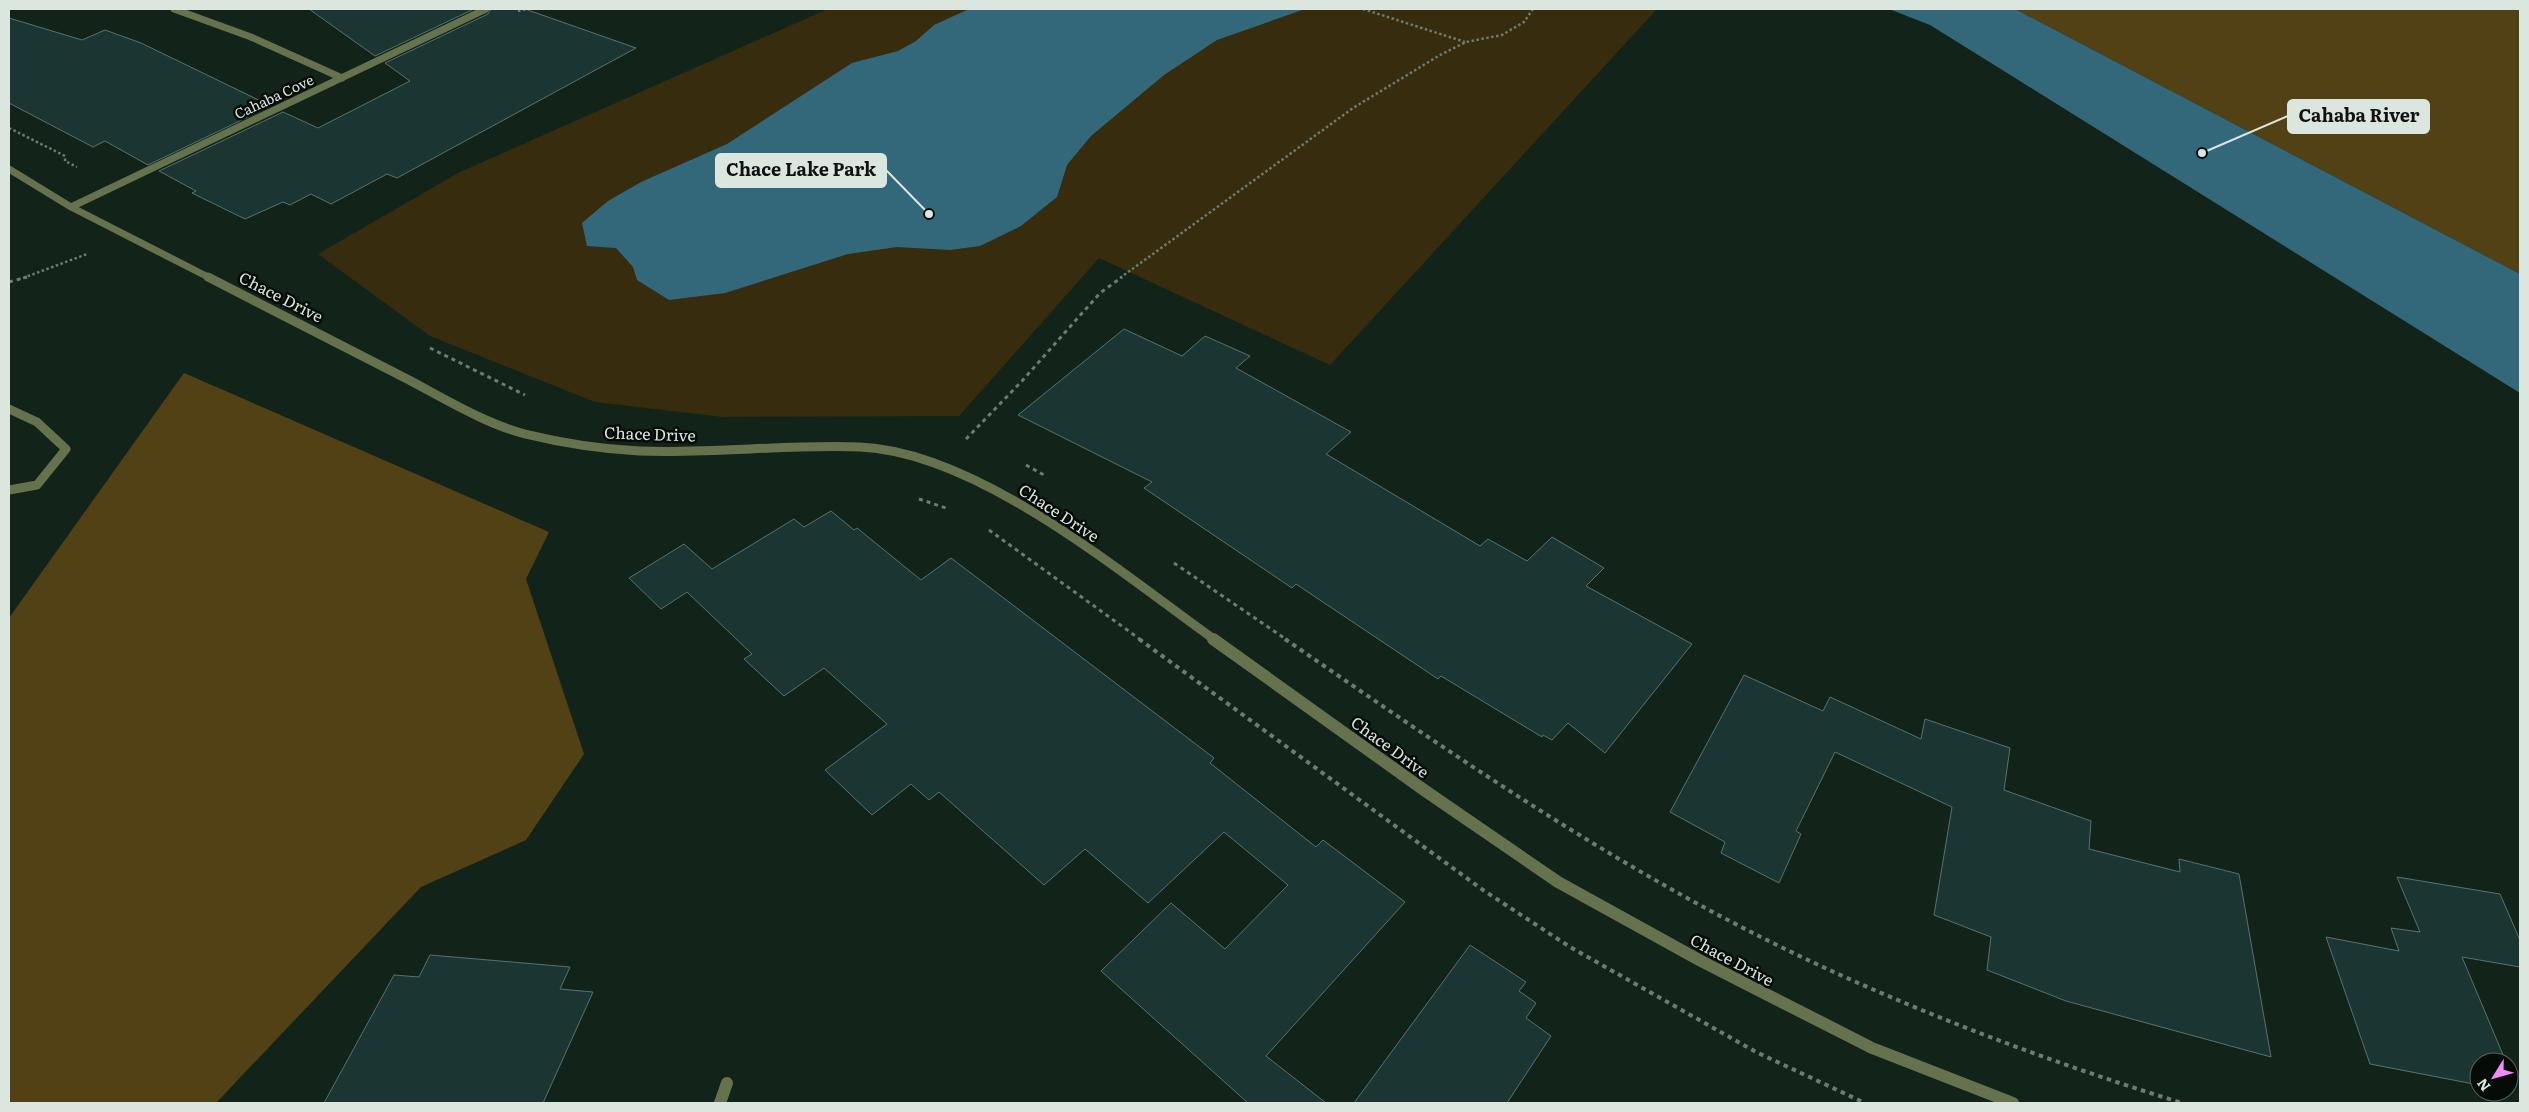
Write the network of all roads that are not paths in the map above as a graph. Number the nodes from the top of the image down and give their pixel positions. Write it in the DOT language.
graph roads {
  1 [pos="174,9"];
  2 [pos="486,9"];
  3 [pos="342,78"];
  4 [pos="9,169"];
  5 [pos="72,207"];
  6 [pos="9,409"];
  7 [pos="9,490"];
  8 [pos="727,1083"];
  9 [pos="720,1103"];
  10 [pos="2013,1103"];
  1 -- 3 [label="street"];
  2 -- 3 [label="street, Cahaba Cove"];
  3 -- 5 [label="street, Cahaba Cove"];
  4 -- 5 [label="street, Chace Drive"];
  5 -- 10 [label="street, Chace Drive"];
  6 -- 7 [label="street"];
  8 -- 9 [label="street"];
}
